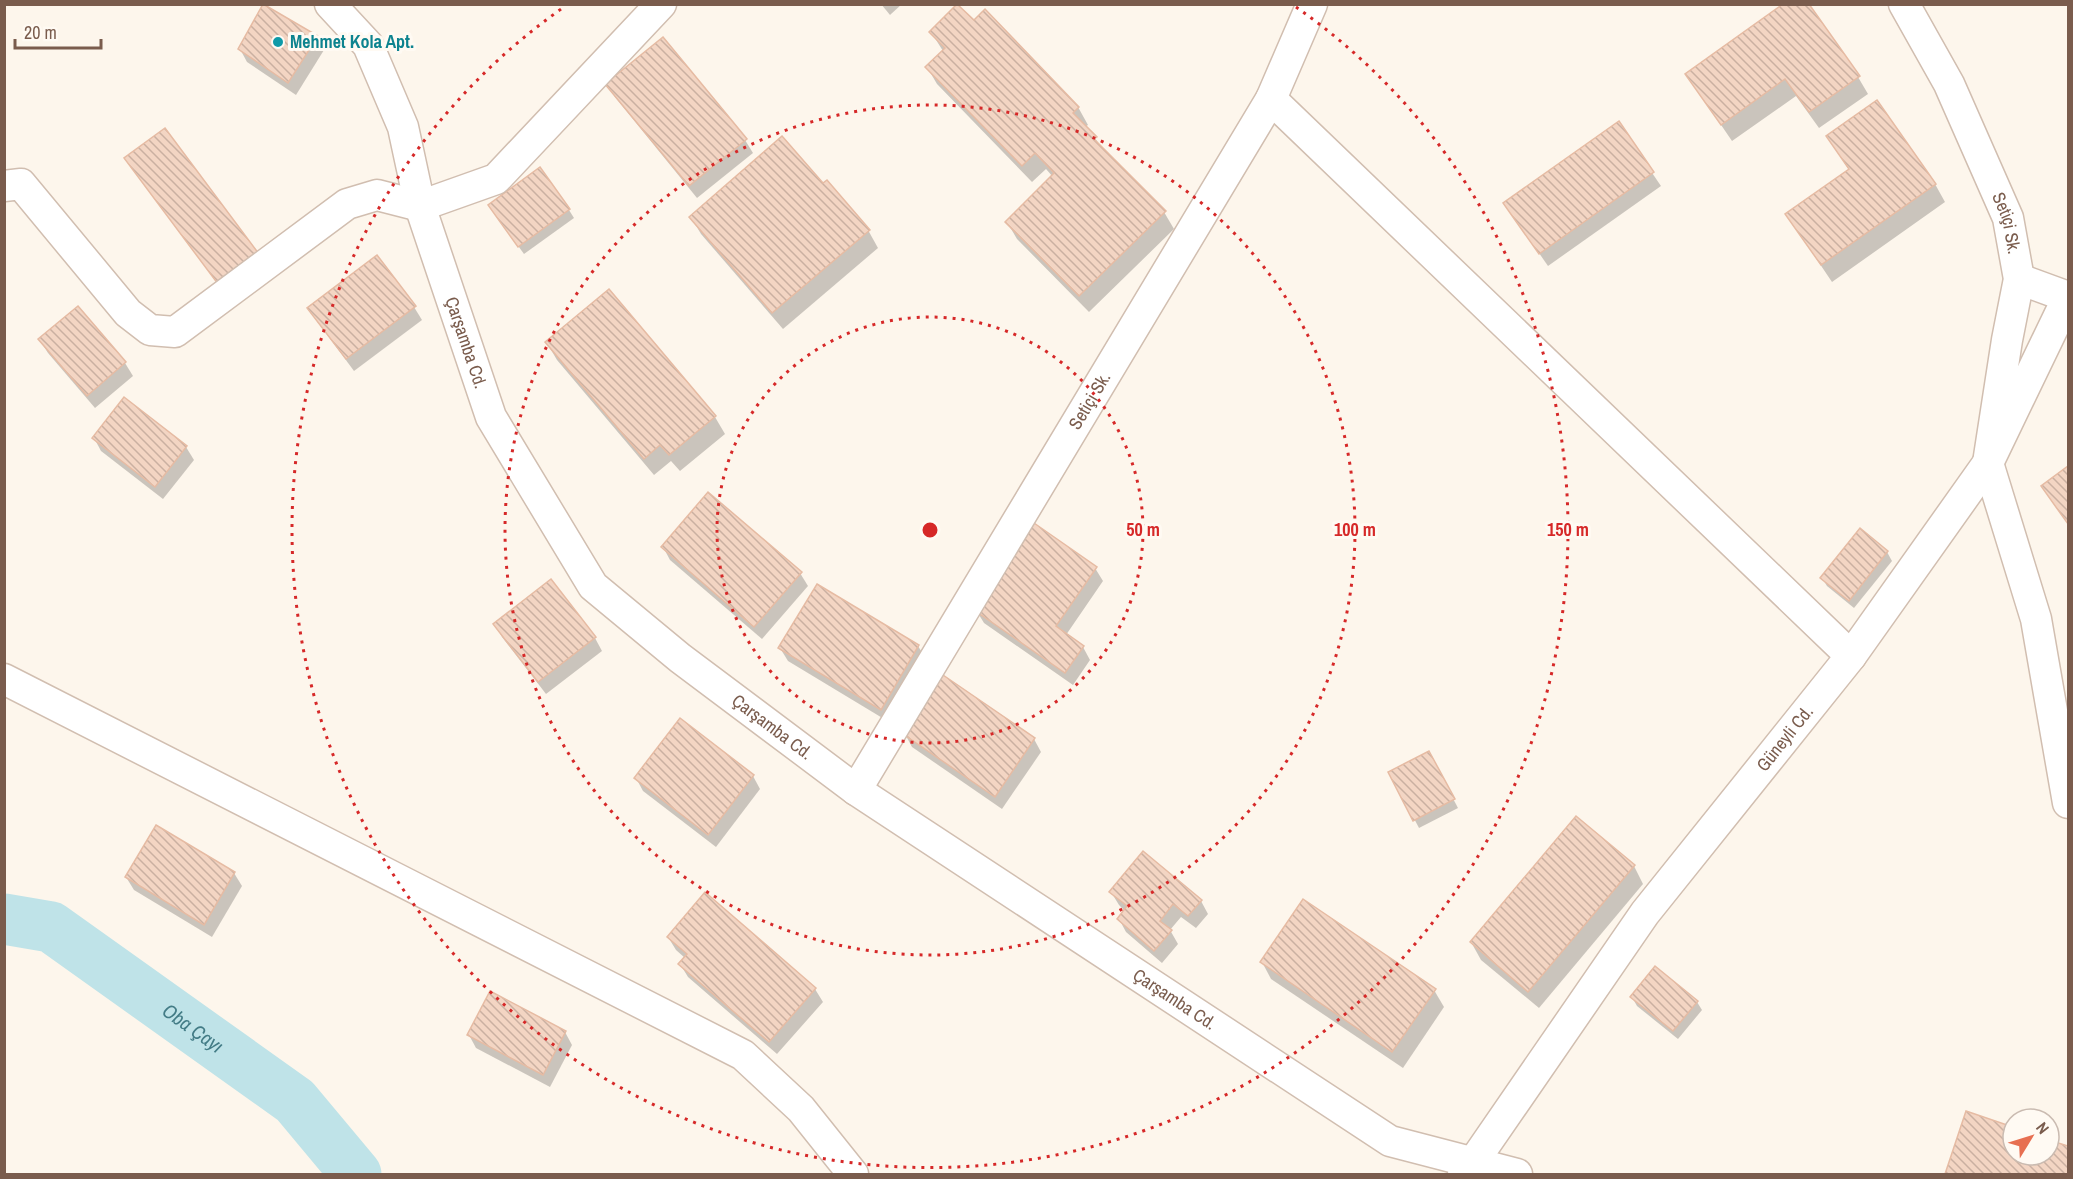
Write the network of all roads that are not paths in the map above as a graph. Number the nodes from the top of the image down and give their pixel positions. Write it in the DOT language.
graph roads {
  1 [pos="330,4"];
  2 [pos="661,4"];
  3 [pos="1312,4"];
  4 [pos="1904,4"];
  5 [pos="1270,99"];
  6 [pos="4,186"];
  7 [pos="420,206"];
  8 [pos="2019,279"];
  9 [pos="2068,297"];
  10 [pos="1988,463"];
  11 [pos="1851,656"];
  12 [pos="4,679"];
  13 [pos="856,790"];
  14 [pos="2068,803"];
  15 [pos="1468,1169"];
  16 [pos="853,1174"];
  17 [pos="1517,1174"];
  1 -- 7 [label="street, Çarşamba Cd."];
  2 -- 7 [label="street"];
  3 -- 5 [label="street, Setiçi Sk."];
  4 -- 8 [label="street, Setiçi Sk."];
  5 -- 11 [label="street"];
  5 -- 13 [label="street, Setiçi Sk."];
  6 -- 7 [label="street"];
  7 -- 13 [label="street, Çarşamba Cd."];
  8 -- 9 [label="street"];
  8 -- 10 [label="street, Setiçi Sk."];
  9 -- 10 [label="street, Güneyli Cd."];
  10 -- 11 [label="street, Güneyli Cd."];
  10 -- 14 [label="street"];
  11 -- 15 [label="street, Güneyli Cd."];
  12 -- 16 [label="street"];
  13 -- 15 [label="street, Çarşamba Cd."];
  15 -- 17 [label="street, Çarşamba Cd."];
}
